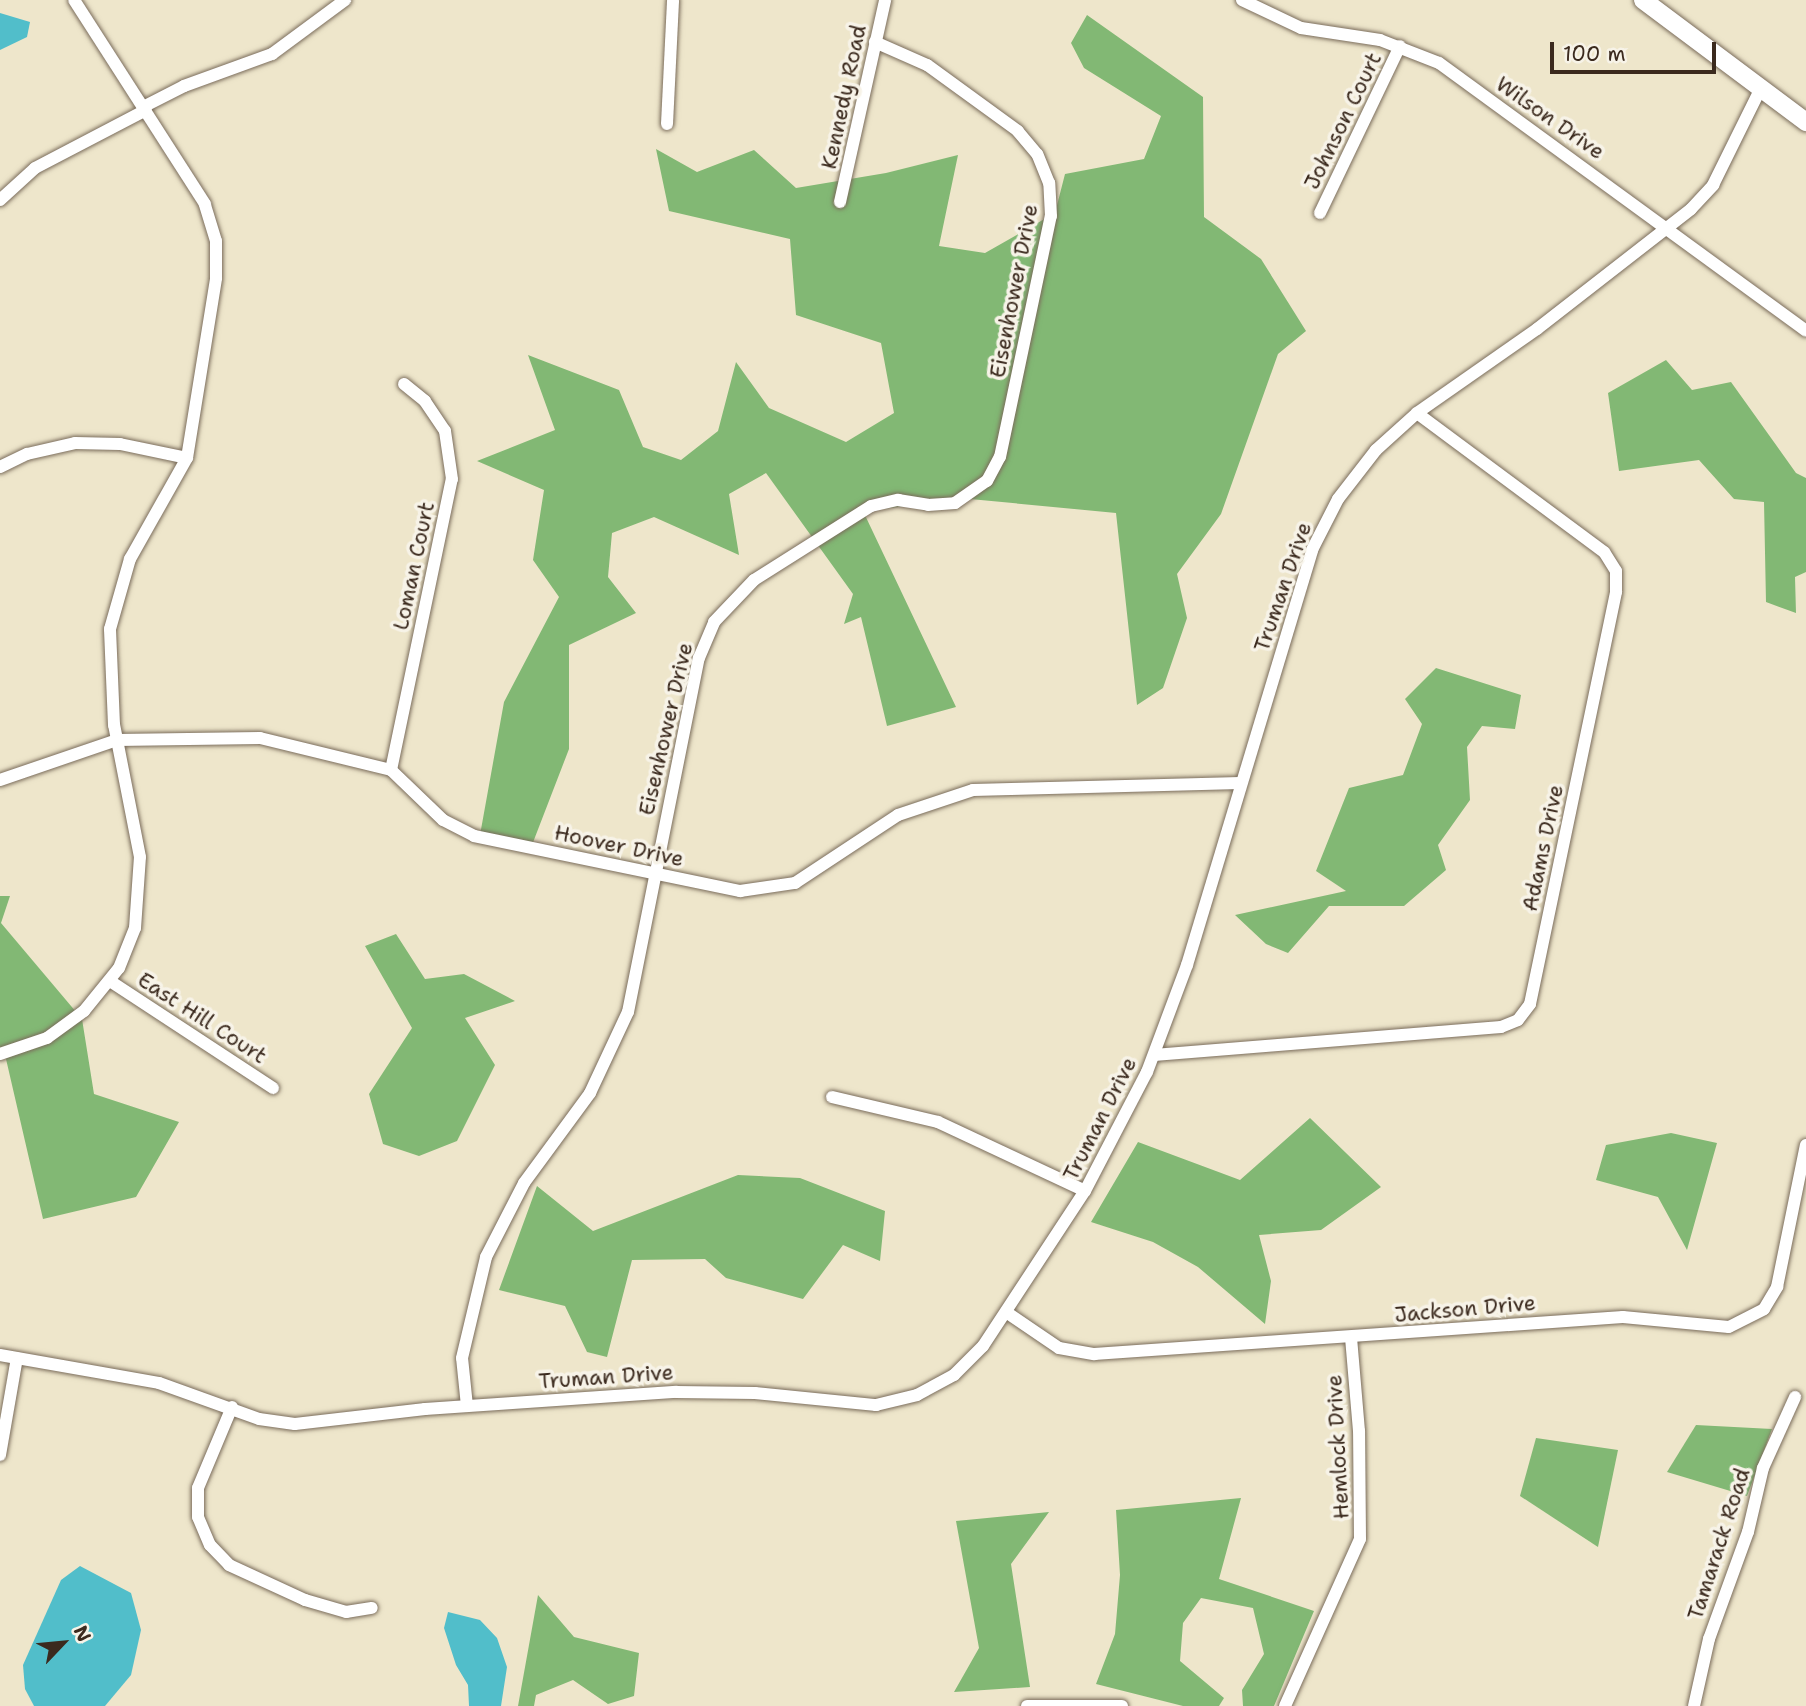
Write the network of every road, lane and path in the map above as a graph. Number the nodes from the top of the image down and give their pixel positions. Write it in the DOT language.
graph roads {
  1 [pos="74,0"];
  2 [pos="345,0"];
  3 [pos="673,0"];
  4 [pos="885,0"];
  5 [pos="1242,0"];
  6 [pos="1643,0"];
  7 [pos="876,42"];
  8 [pos="1400,46"];
  9 [pos="1761,88"];
  10 [pos="144,108"];
  11 [pos="1806,122"];
  12 [pos="667,124"];
  13 [pos="0,200"];
  14 [pos="840,202"];
  15 [pos="1320,213"];
  16 [pos="1670,228"];
  17 [pos="1806,331"];
  18 [pos="404,384"];
  19 [pos="1417,413"];
  20 [pos="187,457"];
  21 [pos="0,467"];
  22 [pos="117,740"];
  23 [pos="391,770"];
  24 [pos="0,780"];
  25 [pos="1240,783"];
  26 [pos="654,873"];
  27 [pos="110,981"];
  28 [pos="0,1054"];
  29 [pos="1154,1055"];
  30 [pos="273,1087"];
  31 [pos="832,1097"];
  32 [pos="1806,1145"];
  33 [pos="1085,1191"];
  34 [pos="1006,1312"];
  35 [pos="1351,1338"];
  36 [pos="0,1355"];
  37 [pos="17,1358"];
  38 [pos="1795,1397"];
  39 [pos="467,1406"];
  40 [pos="232,1407"];
  41 [pos="0,1455"];
  42 [pos="372,1608"];
  43 [pos="1027,1706"];
  44 [pos="1122,1706"];
  45 [pos="1285,1706"];
  46 [pos="1694,1706"];
  1 -- 10 [label="street"];
  2 -- 10 [label="street"];
  3 -- 12 [label="street"];
  4 -- 7 [label="street, Kennedy Road"];
  5 -- 8 [label="street, Wilson Drive"];
  6 -- 9 [label="main road"];
  7 -- 14 [label="street, Kennedy Road"];
  7 -- 26 [label="street, Eisenhower Drive"];
  8 -- 15 [label="street, Johnson Court"];
  8 -- 16 [label="street, Wilson Drive"];
  9 -- 11 [label="main road"];
  9 -- 16 [label="street, Truman Drive"];
  10 -- 13 [label="street"];
  10 -- 20 [label="street"];
  16 -- 17 [label="street, Wilson Drive"];
  16 -- 19 [label="street, Truman Drive"];
  18 -- 23 [label="street, Loman Court"];
  19 -- 25 [label="street, Truman Drive"];
  19 -- 29 [label="street, Adams Drive"];
  20 -- 21 [label="street"];
  20 -- 22 [label="street"];
  22 -- 23 [label="street"];
  22 -- 24 [label="street"];
  22 -- 27 [label="street"];
  23 -- 26 [label="street, Hoover Drive"];
  25 -- 26 [label="street, Hoover Drive"];
  25 -- 29 [label="street, Truman Drive"];
  26 -- 39 [label="street, Eisenhower Drive"];
  27 -- 28 [label="street"];
  27 -- 30 [label="street, East Hill Court"];
  29 -- 33 [label="street, Truman Drive"];
  31 -- 33 [label="street"];
  32 -- 35 [label="street, Jackson Drive"];
  33 -- 34 [label="street, Truman Drive"];
  34 -- 35 [label="street, Jackson Drive"];
  34 -- 39 [label="street, Truman Drive"];
  35 -- 45 [label="street, Hemlock Drive"];
  36 -- 37 [label="street, Truman Drive"];
  37 -- 40 [label="street, Truman Drive"];
  37 -- 41 [label="street"];
  38 -- 46 [label="street, Tamarack Road"];
  39 -- 40 [label="street, Truman Drive"];
  40 -- 42 [label="street"];
  43 -- 44 [label="street"];
}
